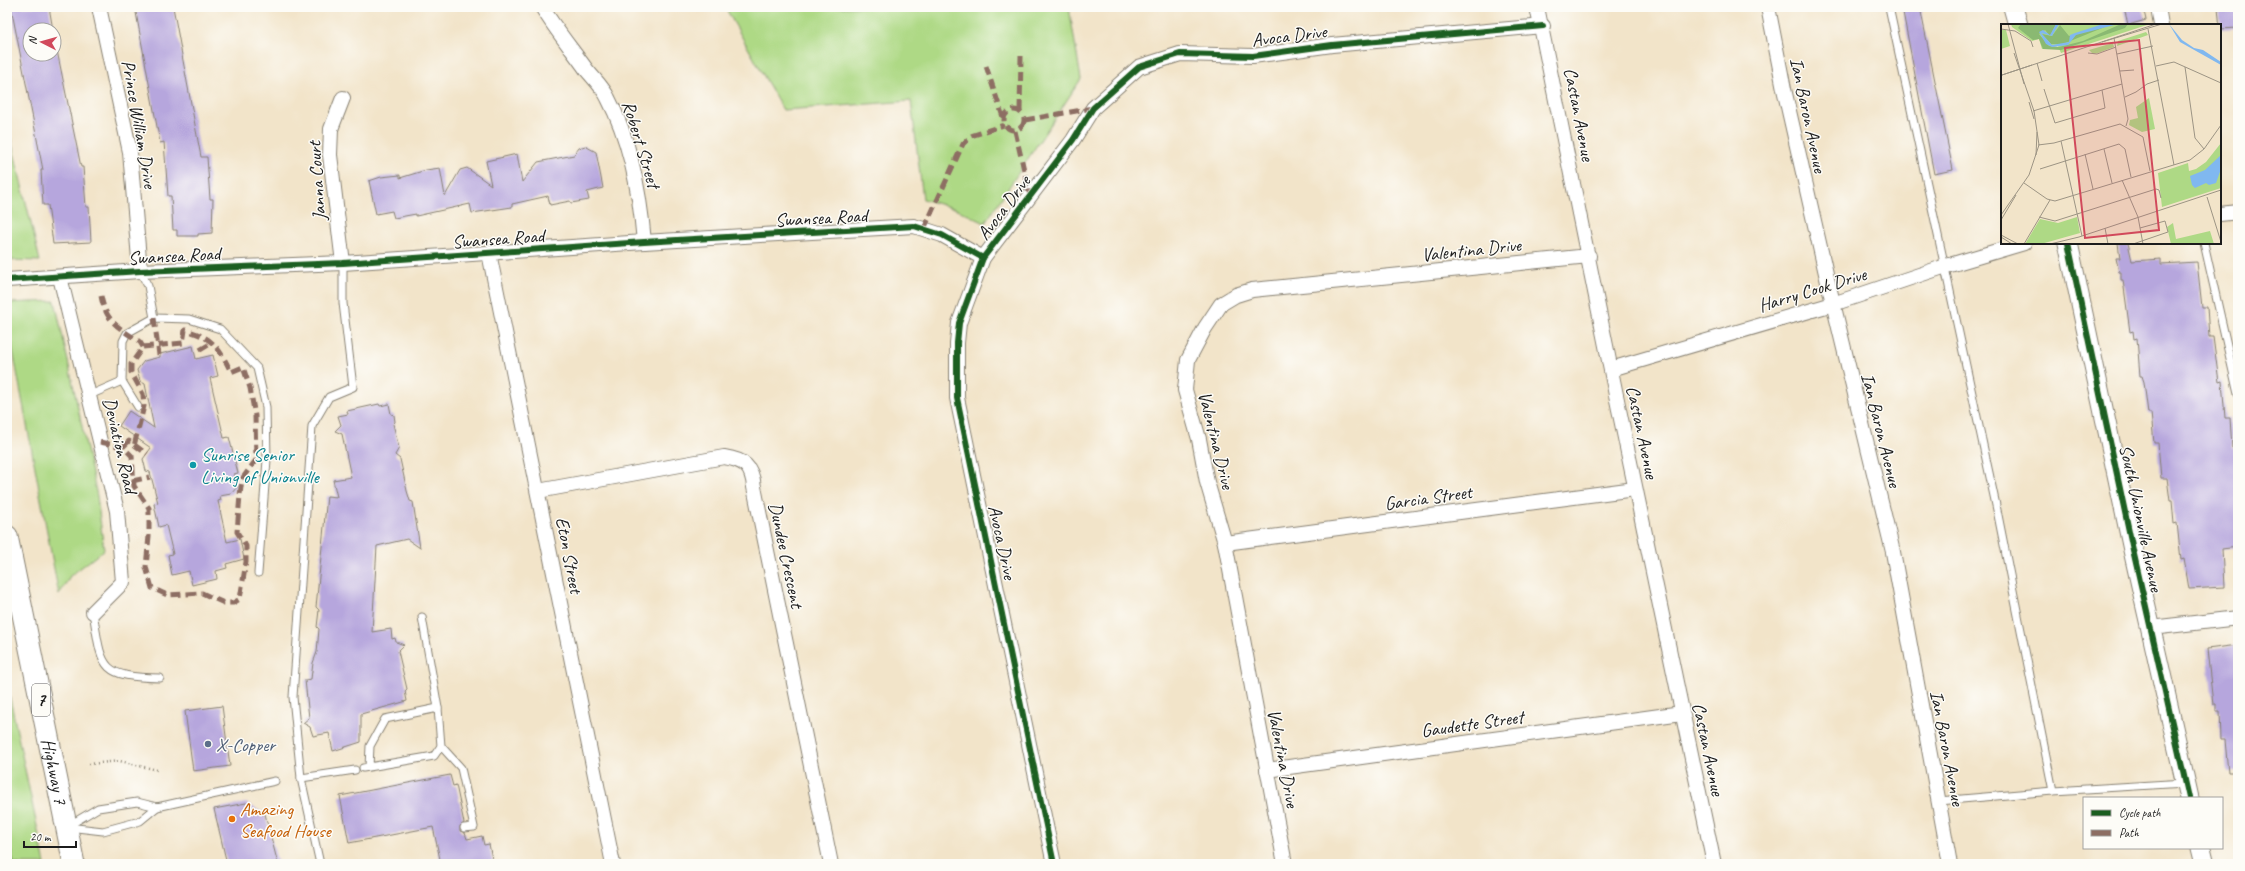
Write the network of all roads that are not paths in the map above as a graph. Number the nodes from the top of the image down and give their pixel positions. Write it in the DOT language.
graph roads {
  1 [pos="99,7"];
  2 [pos="542,7"];
  3 [pos="1538,7"];
  4 [pos="1768,7"];
  5 [pos="1889,7"];
  6 [pos="2013,7"];
  7 [pos="2158,7"];
  8 [pos="2018,24"];
  9 [pos="2161,24"];
  10 [pos="1543,26"];
  11 [pos="343,98"];
  12 [pos="2238,212"];
  13 [pos="2221,214"];
  14 [pos="644,242"];
  15 [pos="2021,244"];
  16 [pos="2068,244"];
  17 [pos="2204,244"];
  18 [pos="489,253"];
  19 [pos="1589,256"];
  20 [pos="983,258"];
  21 [pos="343,263"];
  22 [pos="1943,267"];
  23 [pos="140,271"];
  24 [pos="60,277"];
  25 [pos="7,280"];
  26 [pos="1832,304"];
  27 [pos="154,318"];
  28 [pos="1611,369"];
  29 [pos="122,381"];
  30 [pos="2238,394"];
  31 [pos="90,395"];
  32 [pos="138,407"];
  33 [pos="1635,489"];
  34 [pos="538,491"];
  35 [pos="7,536"];
  36 [pos="1225,544"];
  37 [pos="258,573"];
  38 [pos="93,612"];
  39 [pos="422,618"];
  40 [pos="2238,618"];
  41 [pos="2151,628"];
  42 [pos="160,678"];
  43 [pos="438,708"];
  44 [pos="1682,713"];
  45 [pos="441,746"];
  46 [pos="362,768"];
  47 [pos="1267,770"];
  48 [pos="301,778"];
  49 [pos="275,781"];
  50 [pos="2187,790"];
  51 [pos="2053,791"];
  52 [pos="1939,801"];
  53 [pos="157,807"];
  54 [pos="66,827"];
  55 [pos="464,828"];
  56 [pos="2201,849"];
  57 [pos="74,864"];
  58 [pos="320,864"];
  59 [pos="613,864"];
  60 [pos="831,864"];
  61 [pos="1054,864"];
  62 [pos="1285,864"];
  63 [pos="1714,864"];
  64 [pos="1950,864"];
  65 [pos="2205,864"];
  1 -- 23 [label="street, Prince William Drive"];
  2 -- 14 [label="street, Robert Street"];
  3 -- 10 [label="street, Castan Avenue"];
  4 -- 26 [label="street, Ian Baron Avenue"];
  5 -- 22 [label="lane"];
  6 -- 8 [label="street"];
  7 -- 9 [label="street"];
  10 -- 19 [label="street, Castan Avenue"];
  10 -- 20 [label="street, Avoca Drive"];
  11 -- 21 [label="street, Janna Court"];
  12 -- 13 [label="street"];
  14 -- 18 [label="street, Swansea Road"];
  14 -- 20 [label="street, Swansea Road"];
  15 -- 22 [label="street, Harry Cook Drive"];
  16 -- 41 [label="street, South Unionville Avenue"];
  17 -- 30 [label="lane"];
  18 -- 21 [label="street, Swansea Road"];
  18 -- 34 [label="street, Eton Street"];
  19 -- 28 [label="street, Castan Avenue"];
  19 -- 36 [label="street, Valentina Drive"];
  20 -- 61 [label="street, Avoca Drive"];
  21 -- 23 [label="street, Swansea Road"];
  21 -- 48 [label="lane"];
  22 -- 26 [label="street, Harry Cook Drive"];
  22 -- 51 [label="lane"];
  23 -- 24 [label="street, Swansea Road"];
  23 -- 27 [label="lane"];
  24 -- 25 [label="street, Swansea Road"];
  24 -- 31 [label="street, Deviation Road"];
  26 -- 28 [label="street, Harry Cook Drive"];
  26 -- 52 [label="street, Ian Baron Avenue"];
  27 -- 29 [label="lane"];
  27 -- 37 [label="lane"];
  28 -- 33 [label="street, Castan Avenue"];
  29 -- 31 [label="lane"];
  29 -- 32 [label="lane"];
  31 -- 38 [label="street, Deviation Road"];
  33 -- 36 [label="street, Garcia Street"];
  33 -- 44 [label="street, Castan Avenue"];
  34 -- 59 [label="street, Eton Street"];
  34 -- 60 [label="street, Dundee Crescent"];
  35 -- 54 [label="main road, Highway 7 / 7"];
  36 -- 47 [label="street, Valentina Drive"];
  38 -- 42 [label="lane"];
  39 -- 43 [label="lane"];
  40 -- 41 [label="street"];
  41 -- 50 [label="street, South Unionville Avenue"];
  43 -- 45 [label="lane"];
  43 -- 46 [label="lane"];
  44 -- 47 [label="street, Gaudette Street"];
  44 -- 63 [label="street, Castan Avenue"];
  45 -- 46 [label="lane"];
  45 -- 55 [label="lane"];
  46 -- 48 [label="lane"];
  47 -- 62 [label="street, Valentina Drive"];
  48 -- 58 [label="lane"];
  49 -- 53 [label="lane"];
  50 -- 51 [label="lane"];
  51 -- 52 [label="lane"];
  52 -- 64 [label="street, Ian Baron Avenue"];
  53 -- 54 [label="lane"];
  53 -- 54 [label="lane"];
  54 -- 57 [label="main road, Highway 7 / 7"];
  56 -- 65 [label="street"];
}
